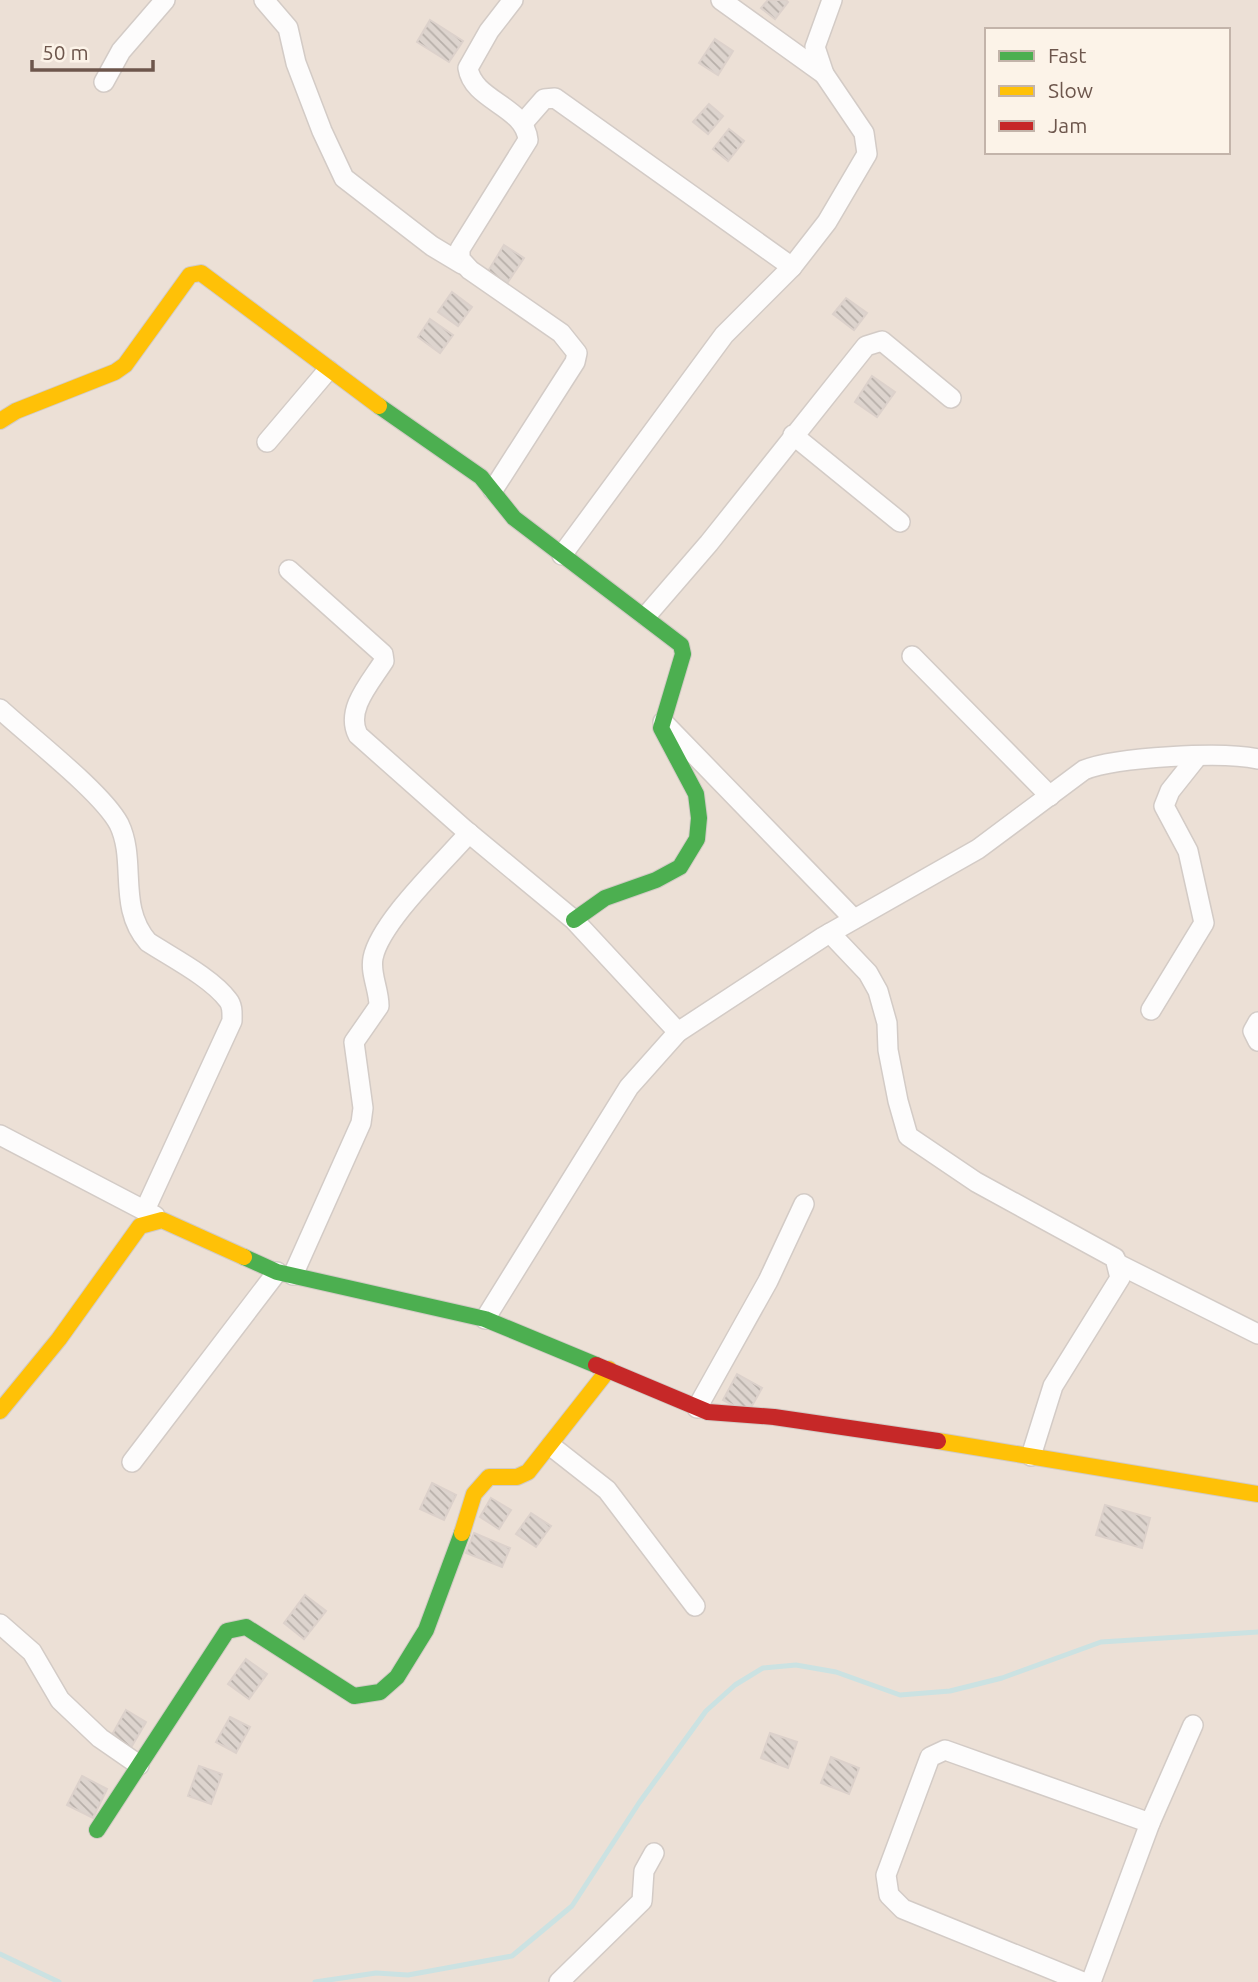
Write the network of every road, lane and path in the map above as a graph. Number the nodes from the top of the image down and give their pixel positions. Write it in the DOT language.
graph roads {
  1 [pos="165,0"];
  2 [pos="264,0"];
  3 [pos="513,0"];
  4 [pos="721,0"];
  5 [pos="832,0"];
  6 [pos="824,74"];
  7 [pos="104,82"];
  8 [pos="523,123"];
  9 [pos="462,264"];
  10 [pos="792,267"];
  11 [pos="328,370"];
  12 [pos="951,398"];
  13 [pos="0,421"];
  14 [pos="793,435"];
  15 [pos="267,442"];
  16 [pos="493,490"];
  17 [pos="900,522"];
  18 [pos="562,555"];
  19 [pos="289,570"];
  20 [pos="646,616"];
  21 [pos="912,656"];
  22 [pos="0,709"];
  23 [pos="663,722"];
  24 [pos="1197,757"];
  25 [pos="1258,759"];
  26 [pos="1050,796"];
  27 [pos="469,833"];
  28 [pos="854,919"];
  29 [pos="574,920"];
  30 [pos="830,933"];
  31 [pos="1151,1010"];
  32 [pos="1258,1022"];
  33 [pos="678,1032"];
  34 [pos="1258,1041"];
  35 [pos="0,1135"];
  36 [pos="804,1204"];
  37 [pos="153,1215"];
  38 [pos="1120,1265"];
  39 [pos="285,1273"];
  40 [pos="485,1319"];
  41 [pos="1258,1334"];
  42 [pos="609,1369"];
  43 [pos="697,1408"];
  44 [pos="0,1411"];
  45 [pos="551,1446"];
  46 [pos="1031,1456"];
  47 [pos="132,1462"];
  48 [pos="1258,1494"];
  49 [pos="695,1606"];
  50 [pos="0,1624"];
  51 [pos="1193,1725"];
  52 [pos="139,1765"];
  53 [pos="1150,1823"];
  54 [pos="97,1830"];
  55 [pos="654,1853"];
  56 [pos="559,1982"];
  57 [pos="1083,1982"];
  58 [pos="1091,1982"];
  1 -- 7 [label="street"];
  2 -- 9 [label="street"];
  3 -- 8 [label="street"];
  4 -- 6 [label="street"];
  5 -- 6 [label="street"];
  6 -- 10 [label="street"];
  8 -- 9 [label="street"];
  8 -- 10 [label="street"];
  9 -- 16 [label="street"];
  10 -- 18 [label="street"];
  11 -- 13 [label="street"];
  11 -- 15 [label="street"];
  11 -- 16 [label="street"];
  12 -- 14 [label="street"];
  14 -- 17 [label="street"];
  14 -- 20 [label="street"];
  16 -- 18 [label="street"];
  18 -- 20 [label="street"];
  19 -- 27 [label="street"];
  20 -- 23 [label="street"];
  21 -- 26 [label="street"];
  22 -- 37 [label="street"];
  23 -- 28 [label="street"];
  23 -- 29 [label="street"];
  24 -- 25 [label="street"];
  24 -- 26 [label="street"];
  24 -- 31 [label="street"];
  26 -- 28 [label="street"];
  27 -- 29 [label="street"];
  27 -- 39 [label="street"];
  28 -- 30 [label="street"];
  29 -- 33 [label="street"];
  30 -- 33 [label="street"];
  30 -- 38 [label="street"];
  32 -- 34 [label="street"];
  33 -- 40 [label="street"];
  35 -- 37 [label="street"];
  36 -- 43 [label="street"];
  37 -- 39 [label="street"];
  37 -- 44 [label="street"];
  38 -- 41 [label="street"];
  38 -- 46 [label="street"];
  39 -- 40 [label="street"];
  39 -- 47 [label="street"];
  40 -- 42 [label="street"];
  42 -- 43 [label="street"];
  42 -- 45 [label="street"];
  43 -- 46 [label="street"];
  45 -- 49 [label="street"];
  45 -- 52 [label="street"];
  46 -- 48 [label="street"];
  50 -- 52 [label="street"];
  51 -- 53 [label="street"];
  52 -- 54 [label="street"];
  53 -- 57 [label="street"];
  53 -- 58 [label="street"];
  55 -- 56 [label="street"];
}
